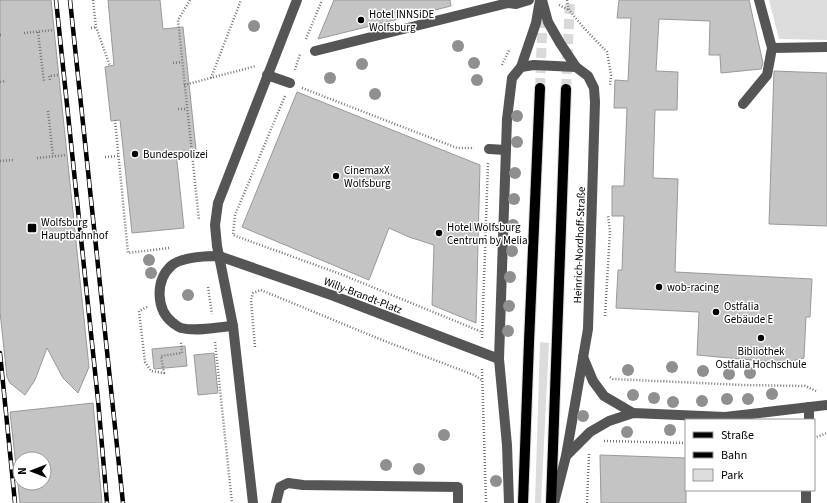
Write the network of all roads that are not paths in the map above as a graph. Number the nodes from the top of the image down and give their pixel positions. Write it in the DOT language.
graph roads {
  1 [pos="297,0"];
  2 [pos="529,0"];
  3 [pos="541,0"];
  4 [pos="759,0"];
  5 [pos="827,47"];
  6 [pos="772,48"];
  7 [pos="315,51"];
  8 [pos="521,67"];
  9 [pos="576,67"];
  10 [pos="267,76"];
  11 [pos="290,83"];
  12 [pos="540,88"];
  13 [pos="566,88"];
  14 [pos="743,104"];
  15 [pos="489,149"];
  16 [pos="506,150"];
  17 [pos="218,256"];
  18 [pos="233,326"];
  19 [pos="583,357"];
  20 [pos="499,359"];
  21 [pos="827,405"];
  22 [pos="809,407"];
  23 [pos="633,413"];
  24 [pos="809,419"];
  25 [pos="566,456"];
  26 [pos="806,491"];
  27 [pos="253,503"];
  28 [pos="276,503"];
  29 [pos="458,503"];
  30 [pos="509,503"];
  31 [pos="523,503"];
  32 [pos="552,503"];
  33 [pos="806,503"];
  1 -- 10 [label="street"];
  2 -- 7 [label="street"];
  3 -- 8 [label="street, Heinrich-Nordhoff-Straße"];
  3 -- 9 [label="street, Heinrich-Nordhoff-Straße"];
  4 -- 6 [label="street"];
  5 -- 6 [label="street"];
  6 -- 14 [label="street"];
  8 -- 9 [label="street"];
  8 -- 16 [label="street, Heinrich-Nordhoff-Straße"];
  9 -- 19 [label="street, Heinrich-Nordhoff-Straße"];
  10 -- 11 [label="street"];
  10 -- 17 [label="street"];
  12 -- 31 [label="main road"];
  13 -- 32 [label="main road, Heinrich-Nordhoff-Straße"];
  15 -- 16 [label="street"];
  16 -- 20 [label="street, Heinrich-Nordhoff-Straße"];
  17 -- 18 [label="street"];
  17 -- 18 [label="street"];
  17 -- 20 [label="street, Willy-Brandt-Platz"];
  18 -- 27 [label="street"];
  19 -- 23 [label="street"];
  19 -- 25 [label="street, Heinrich-Nordhoff-Straße"];
  20 -- 30 [label="street, Heinrich-Nordhoff-Straße"];
  21 -- 22 [label="street"];
  22 -- 23 [label="street"];
  22 -- 24 [label="street"];
  23 -- 25 [label="street"];
  25 -- 32 [label="street, Heinrich-Nordhoff-Straße"];
  26 -- 33 [label="street"];
  28 -- 29 [label="street"];
}
